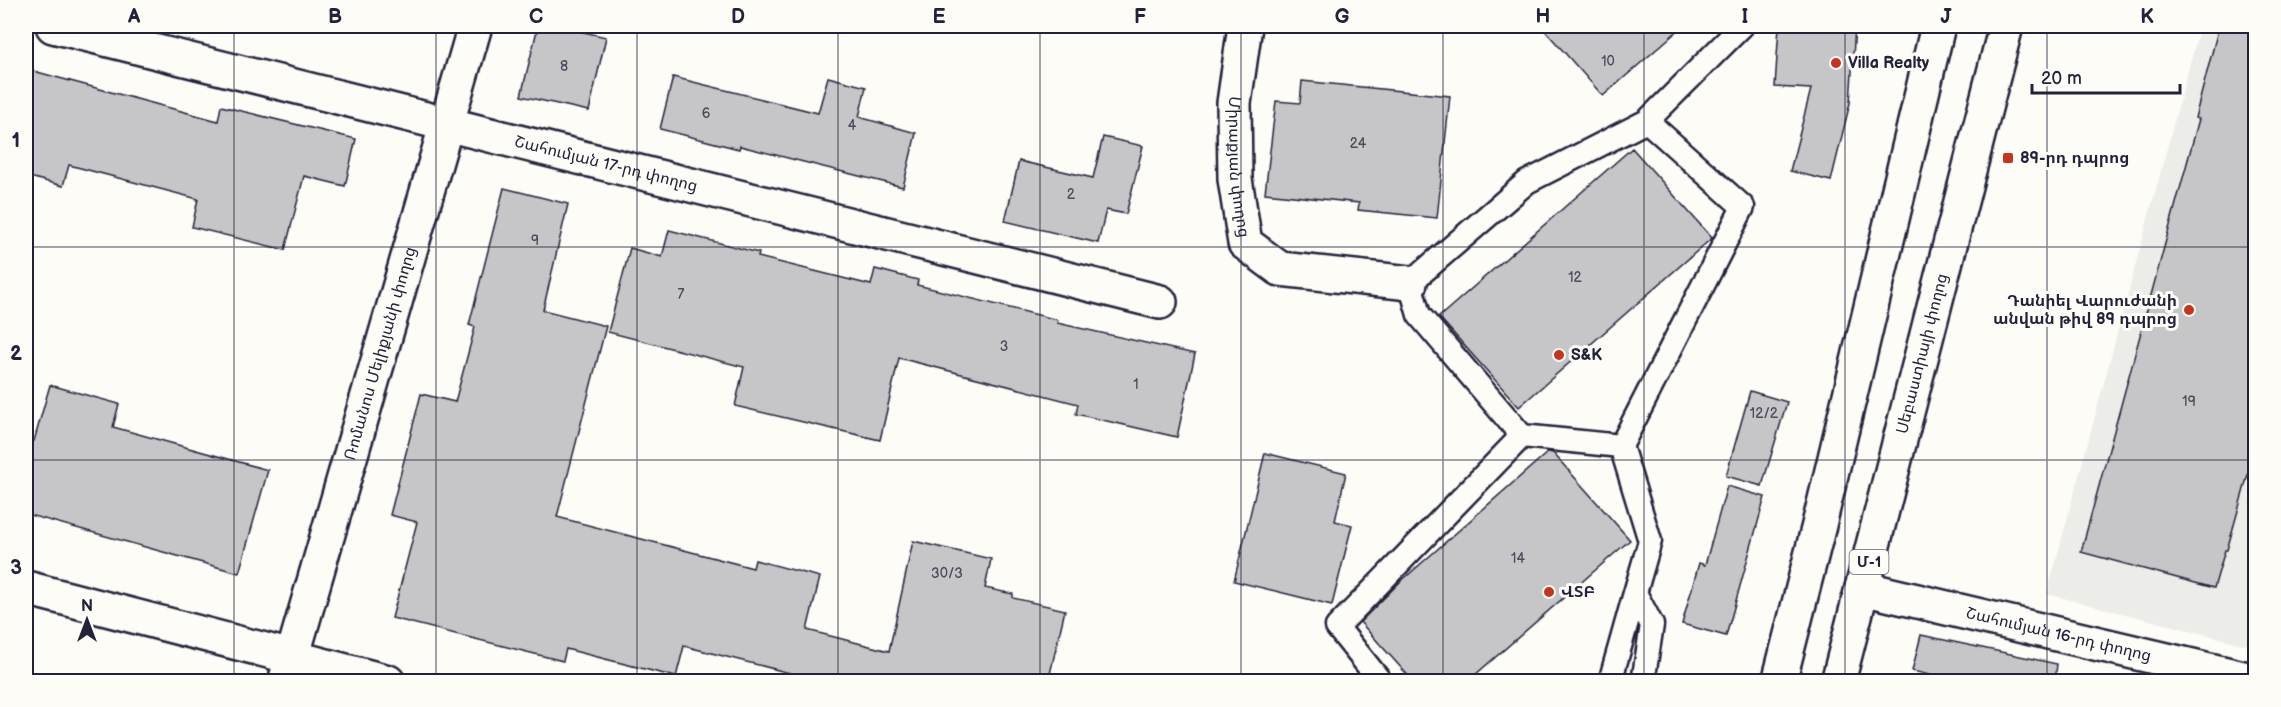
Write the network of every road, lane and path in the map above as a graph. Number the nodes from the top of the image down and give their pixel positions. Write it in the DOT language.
graph roads {
  1 [pos="53,26"];
  2 [pos="475,26"];
  3 [pos="1245,26"];
  4 [pos="1742,26"];
  5 [pos="1938,26"];
  6 [pos="2006,26"];
  7 [pos="1647,121"];
  8 [pos="445,124"];
  9 [pos="1410,283"];
  10 [pos="1160,302"];
  11 [pos="1522,436"];
  12 [pos="1621,447"];
  13 [pos="26,588"];
  14 [pos="1862,588"];
  15 [pos="1635,593"];
  16 [pos="288,669"];
  17 [pos="388,681"];
  18 [pos="1381,681"];
  19 [pos="1610,681"];
  20 [pos="1643,681"];
  21 [pos="1779,681"];
  22 [pos="1838,681"];
  23 [pos="2256,681"];
  1 -- 8 [label="street, Շահումյան 17-րդ փողոց"];
  2 -- 8 [label="street, Ռոմանոս Մելիքյանի փողոց"];
  3 -- 9 [label="street, Միրաքյան փողոց"];
  4 -- 7 [label="lane"];
  5 -- 21 [label="street"];
  6 -- 14 [label="street, Սեբաստիայի փողոց / Մ-1"];
  7 -- 9 [label="lane"];
  7 -- 12 [label="lane"];
  8 -- 10 [label="street, Շահումյան 17-րդ փողոց"];
  8 -- 16 [label="street, Ռոմանոս Մելիքյանի փողոց"];
  9 -- 11 [label="lane"];
  11 -- 12 [label="lane"];
  11 -- 18 [label="lane"];
  12 -- 15 [label="lane"];
  13 -- 16 [label="street"];
  14 -- 22 [label="street, Սեբաստիայի փողոց / Մ-1"];
  14 -- 23 [label="street, Շահումյան 16-րդ փողոց"];
  15 -- 19 [label="lane"];
  15 -- 20 [label="lane"];
  16 -- 17 [label="street"];
}
